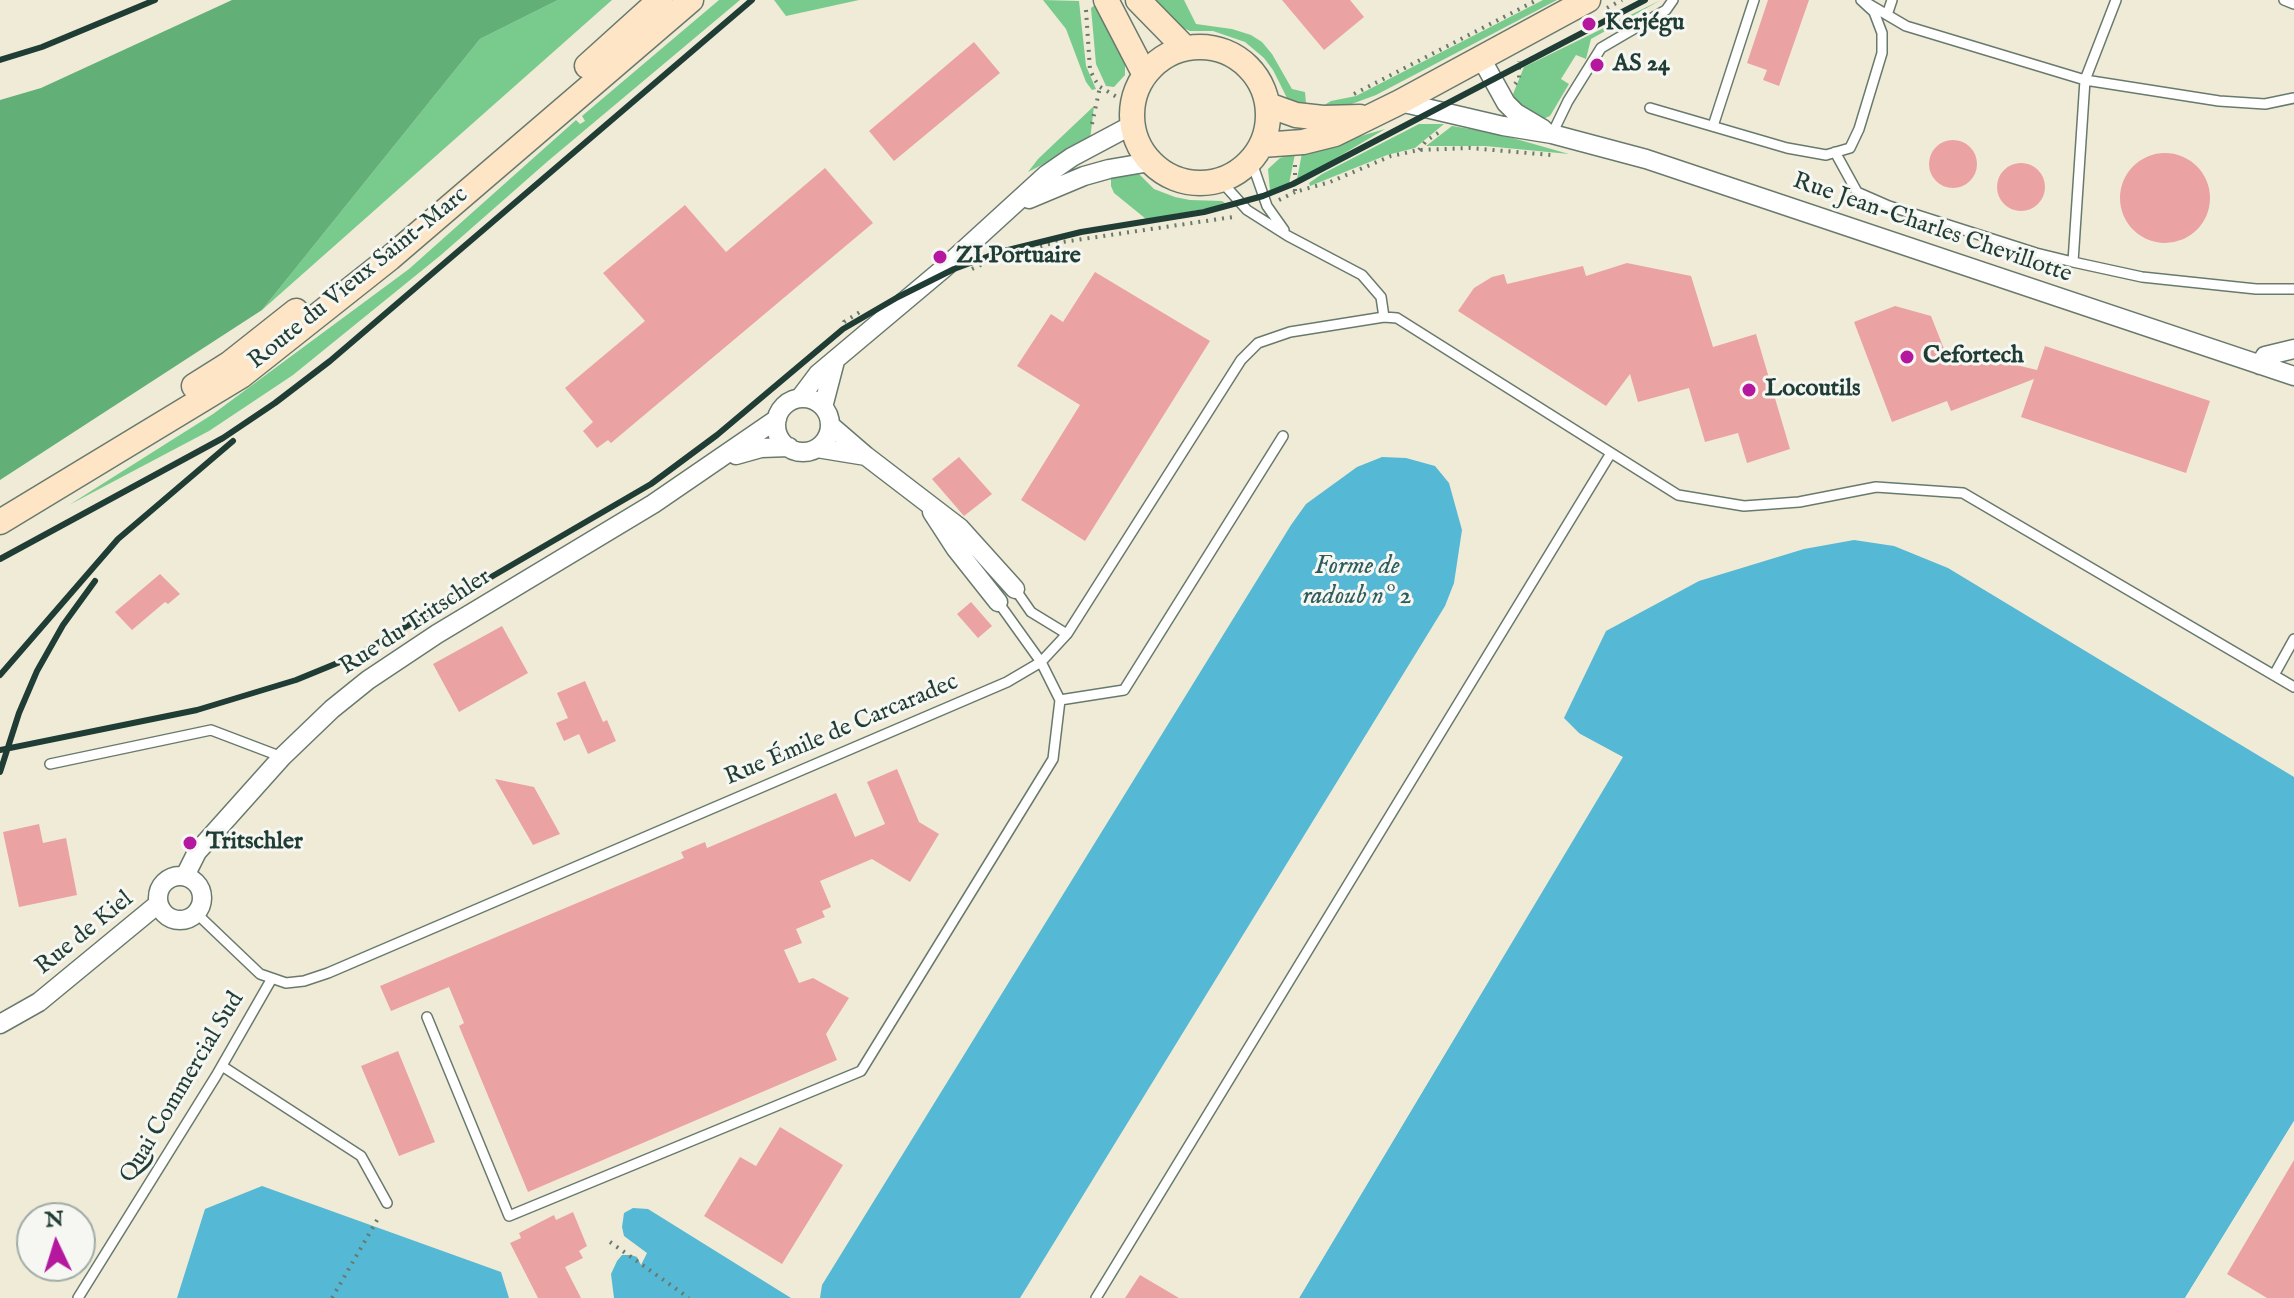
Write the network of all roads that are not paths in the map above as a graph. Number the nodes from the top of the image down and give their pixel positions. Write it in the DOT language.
graph roads {
  1 [pos="660,0"];
  2 [pos="691,0"];
  3 [pos="1106,0"];
  4 [pos="1138,0"];
  5 [pos="1673,0"];
  6 [pos="1754,0"];
  7 [pos="1892,0"];
  8 [pos="2116,0"];
  9 [pos="2284,0"];
  10 [pos="1864,2"];
  11 [pos="2294,4"];
  12 [pos="1591,8"];
  13 [pos="1887,15"];
  14 [pos="1185,48"];
  15 [pos="1481,58"];
  16 [pos="1145,75"];
  17 [pos="2085,80"];
  18 [pos="2294,98"];
  19 [pos="1400,102"];
  20 [pos="1268,105"];
  21 [pos="1650,108"];
  22 [pos="1370,116"];
  23 [pos="1132,125"];
  24 [pos="1713,126"];
  25 [pos="1552,134"];
  26 [pos="1835,152"];
  27 [pos="1257,153"];
  28 [pos="1150,162"];
  29 [pos="1220,180"];
  30 [pos="1015,205"];
  31 [pos="1288,236"];
  32 [pos="2073,262"];
  33 [pos="2294,289"];
  34 [pos="1384,317"];
  35 [pos="2294,349"];
  36 [pos="835,361"];
  37 [pos="2260,365"];
  38 [pos="2294,376"];
  39 [pos="800,398"];
  40 [pos="826,416"];
  41 [pos="777,419"];
  42 [pos="1283,436"];
  43 [pos="789,447"];
  44 [pos="817,448"];
  45 [pos="1611,453"];
  46 [pos="866,456"];
  47 [pos="719,461"];
  48 [pos="929,506"];
  49 [pos="0,507"];
  50 [pos="0,522"];
  51 [pos="1015,589"];
  52 [pos="998,602"];
  53 [pos="1067,634"];
  54 [pos="2294,639"];
  55 [pos="1041,662"];
  56 [pos="2274,675"];
  57 [pos="2294,687"];
  58 [pos="1060,700"];
  59 [pos="282,757"];
  60 [pos="50,764"];
  61 [pos="185,876"];
  62 [pos="158,904"];
  63 [pos="196,913"];
  64 [pos="271,980"];
  65 [pos="427,1017"];
  66 [pos="0,1024"];
  67 [pos="222,1066"];
  68 [pos="387,1203"];
  69 [pos="78,1298"];
  70 [pos="1096,1298"];
  1 -- 49 [label="main road, Route du Vieux Saint-Marc"];
  2 -- 50 [label="main road, Route du Vieux Saint-Marc"];
  3 -- 16 [label="main road"];
  4 -- 14 [label="main road"];
  5 -- 25 [label="lane"];
  6 -- 24 [label="lane"];
  7 -- 13 [label="lane"];
  8 -- 17 [label="lane"];
  9 -- 11 [label="lane"];
  10 -- 13 [label="lane"];
  10 -- 26 [label="lane"];
  12 -- 15 [label="main road"];
  13 -- 17 [label="lane"];
  14 -- 16 [label="main road"];
  14 -- 20 [label="main road"];
  15 -- 19 [label="main road"];
  15 -- 25 [label="street, Rue Jean-Charles Chevillotte"];
  16 -- 23 [label="main road"];
  17 -- 18 [label="lane"];
  17 -- 32 [label="lane"];
  19 -- 22 [label="main road"];
  19 -- 25 [label="street, Rue Jean-Charles Chevillotte"];
  20 -- 22 [label="main road"];
  20 -- 27 [label="main road"];
  21 -- 24 [label="lane"];
  22 -- 27 [label="main road"];
  23 -- 28 [label="main road"];
  23 -- 30 [label="street"];
  24 -- 26 [label="lane"];
  25 -- 37 [label="street, Rue Jean-Charles Chevillotte"];
  26 -- 32 [label="lane"];
  27 -- 29 [label="main road"];
  27 -- 31 [label="lane"];
  28 -- 29 [label="main road"];
  28 -- 30 [label="street"];
  29 -- 31 [label="lane"];
  30 -- 36 [label="street"];
  31 -- 34 [label="lane"];
  32 -- 33 [label="lane"];
  34 -- 45 [label="lane"];
  34 -- 53 [label="lane, Rue Émile de Carcaradec"];
  35 -- 37 [label="street"];
  36 -- 39 [label="street"];
  36 -- 40 [label="street"];
  37 -- 38 [label="street, Rue Jean-Charles Chevillotte"];
  39 -- 40 [label="street"];
  39 -- 41 [label="street"];
  40 -- 44 [label="street"];
  40 -- 46 [label="street"];
  41 -- 43 [label="street"];
  41 -- 47 [label="street, Rue du Tritschler"];
  42 -- 58 [label="lane"];
  43 -- 44 [label="street"];
  43 -- 47 [label="street, Rue du Tritschler"];
  44 -- 46 [label="street"];
  45 -- 56 [label="lane"];
  45 -- 70 [label="lane"];
  46 -- 48 [label="street"];
  47 -- 59 [label="street, Rue du Tritschler"];
  48 -- 51 [label="street"];
  48 -- 52 [label="street"];
  51 -- 53 [label="lane"];
  52 -- 55 [label="lane"];
  53 -- 55 [label="lane, Rue Émile de Carcaradec"];
  54 -- 56 [label="lane"];
  55 -- 58 [label="lane"];
  55 -- 64 [label="lane, Rue Émile de Carcaradec"];
  56 -- 57 [label="lane"];
  58 -- 65 [label="lane"];
  59 -- 60 [label="lane"];
  59 -- 61 [label="street, Rue du Tritschler"];
  61 -- 62 [label="street"];
  61 -- 63 [label="street"];
  62 -- 63 [label="street"];
  62 -- 66 [label="street, Rue de Kiel"];
  63 -- 64 [label="lane"];
  64 -- 67 [label="lane, Quai Commercial Sud"];
  67 -- 68 [label="lane"];
  67 -- 69 [label="lane, Quai Commercial Sud"];
}
